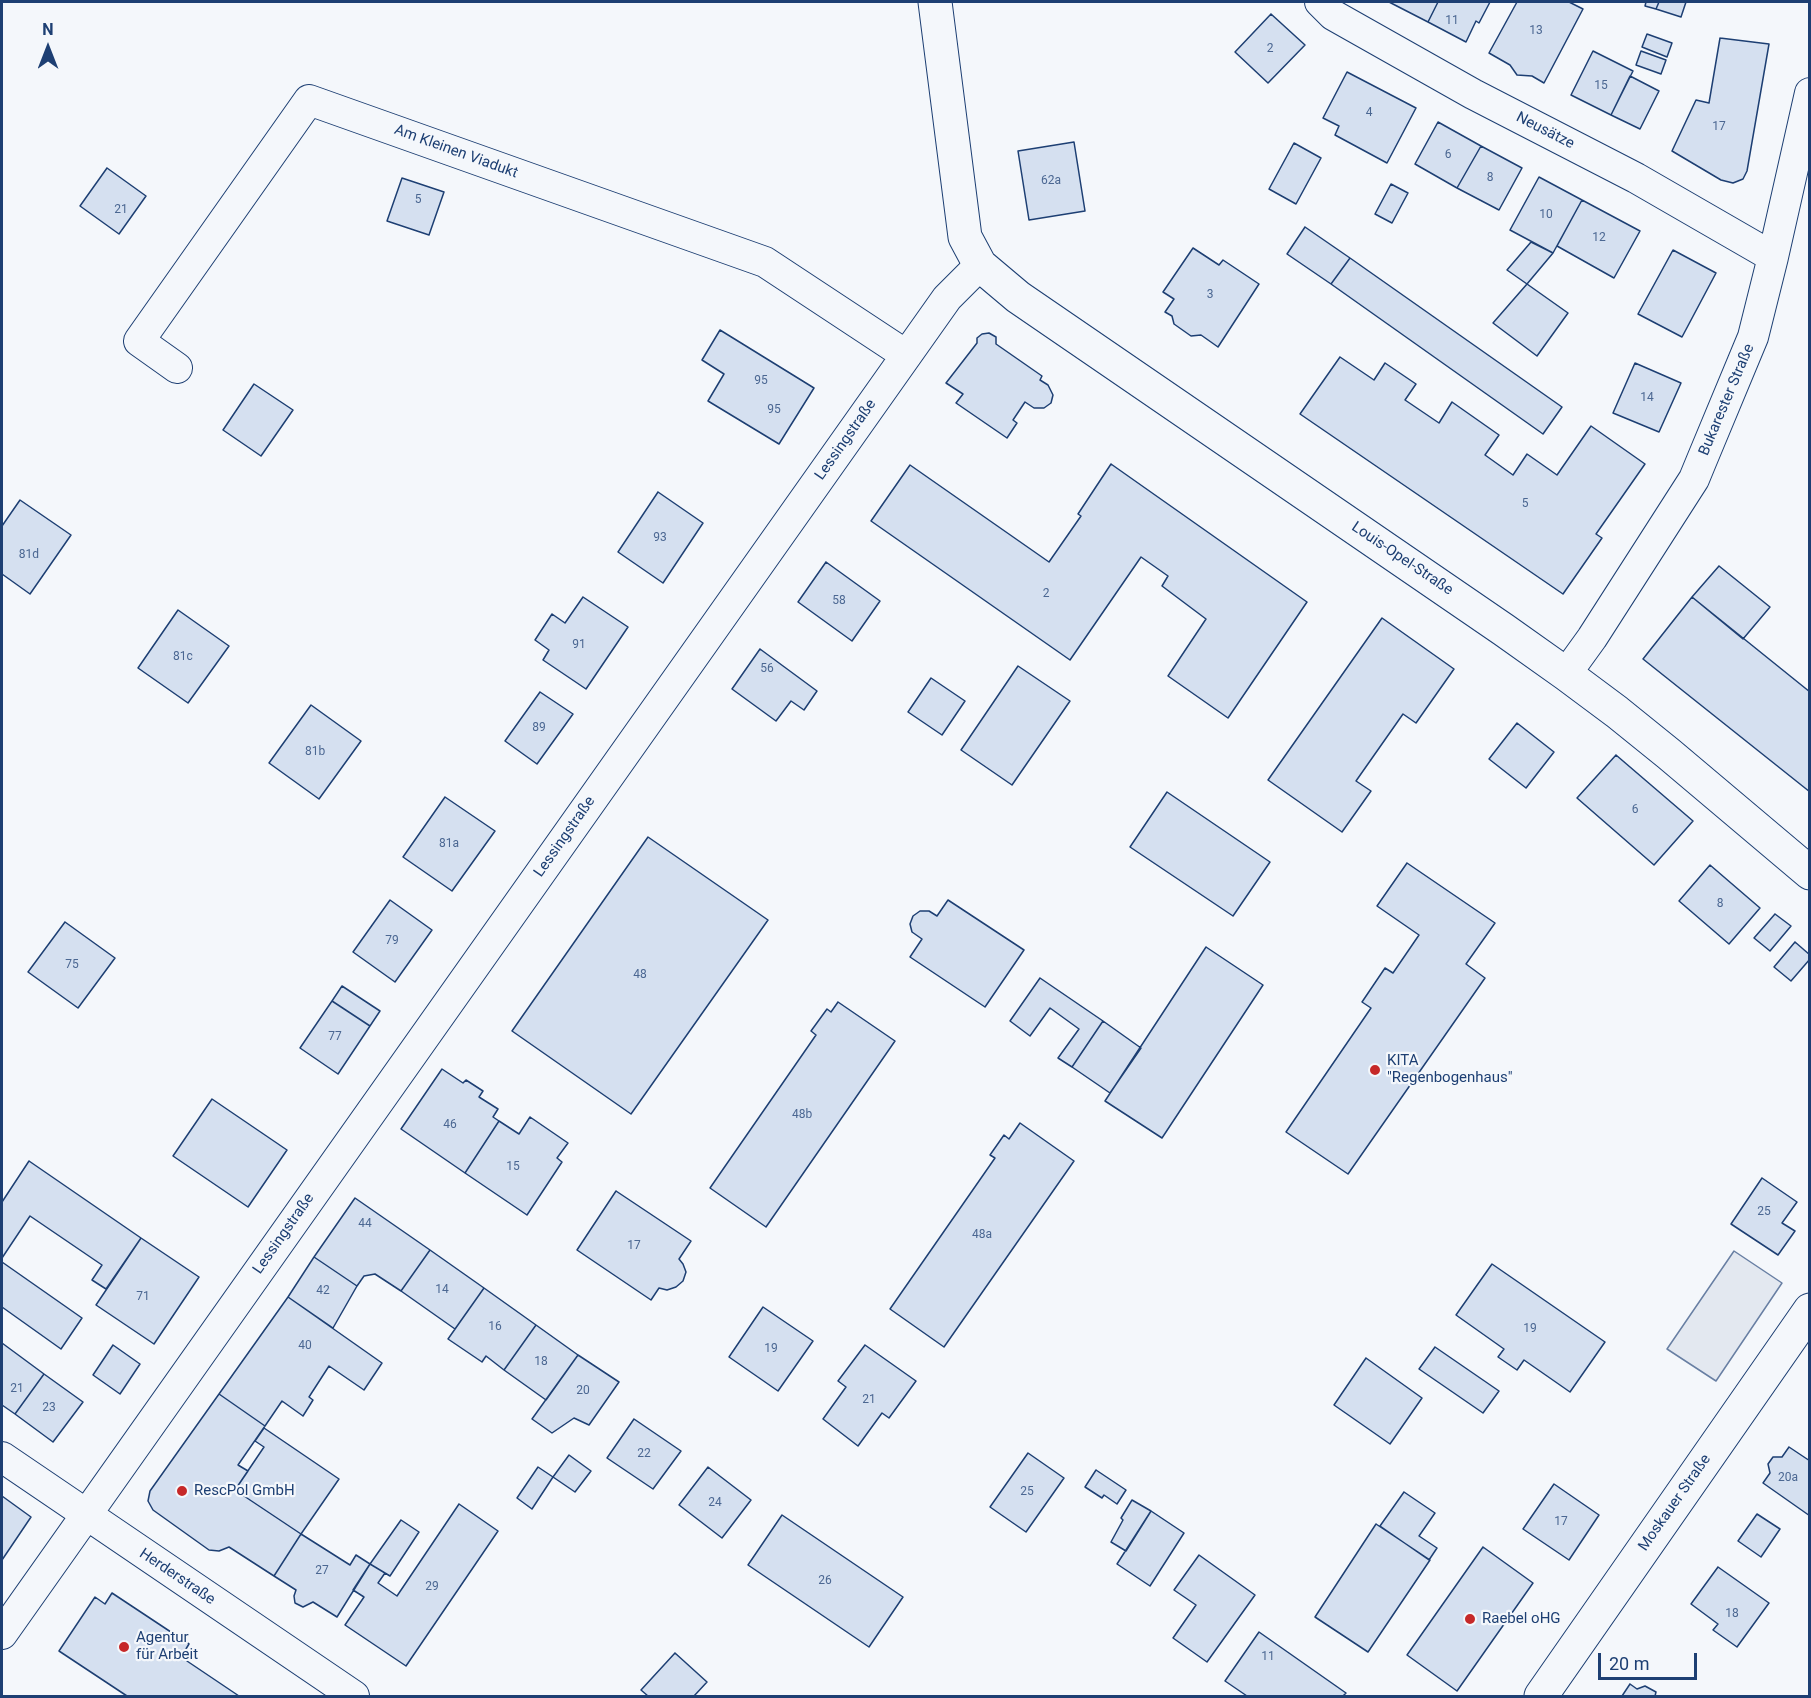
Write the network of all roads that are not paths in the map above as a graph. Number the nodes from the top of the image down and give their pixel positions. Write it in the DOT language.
graph roads {
  1 [pos="935,2"];
  2 [pos="1320,2"];
  3 [pos="1809,93"];
  4 [pos="1773,256"];
  5 [pos="980,265"];
  6 [pos="906,355"];
  7 [pos="177,368"];
  8 [pos="1566,674"];
  9 [pos="1809,873"];
  10 [pos="1809,1310"];
  11 [pos="2,1457"];
  12 [pos="85,1515"];
  13 [pos="2,1634"];
  14 [pos="354,1696"];
  15 [pos="1541,1696"];
  1 -- 5 [label="main road"];
  2 -- 4 [label="street, Neusätze"];
  3 -- 4 [label="street, Bukarester Straße"];
  4 -- 8 [label="street, Bukarester Straße"];
  5 -- 6 [label="street, Lessingstraße"];
  5 -- 8 [label="main road, Louis-Opel-Straße"];
  6 -- 7 [label="street, Am Kleinen Viadukt"];
  6 -- 12 [label="street, Lessingstraße"];
  8 -- 9 [label="main road, Louis-Opel-Straße"];
  10 -- 15 [label="main road, Moskauer Straße"];
  11 -- 12 [label="street, Herderstraße"];
  12 -- 13 [label="street, Lessingstraße"];
  12 -- 14 [label="street, Herderstraße"];
}
